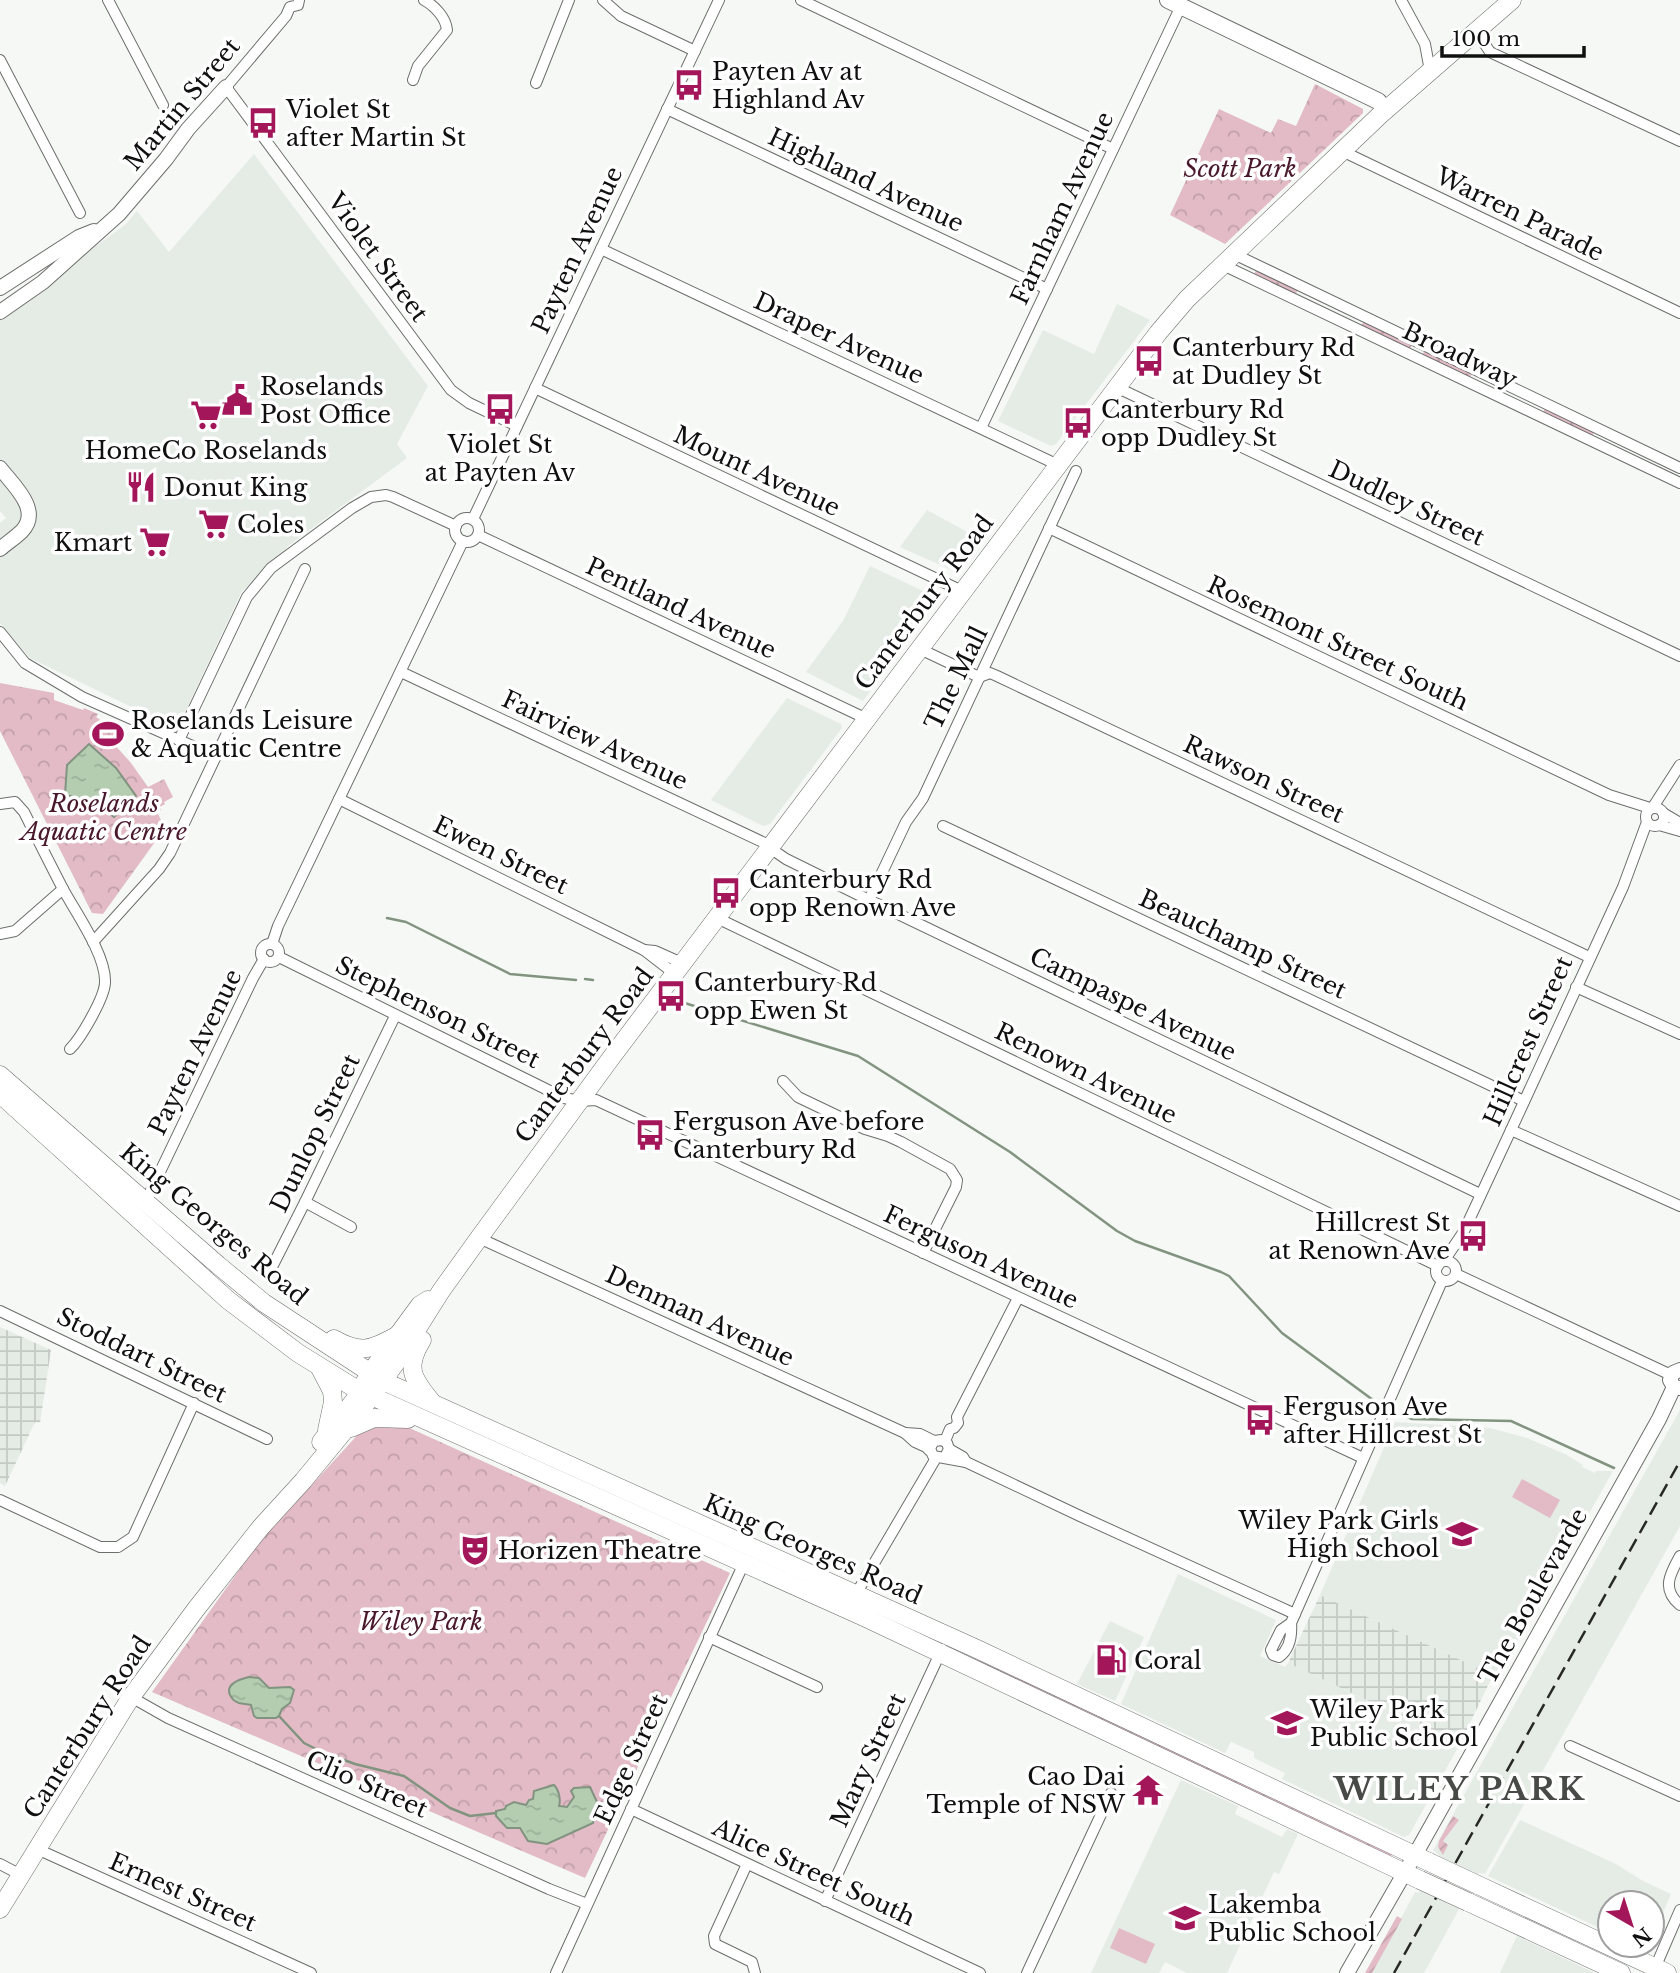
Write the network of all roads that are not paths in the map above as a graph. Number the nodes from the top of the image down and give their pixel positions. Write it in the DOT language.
graph roads {
  1 [pos="108,0"];
  2 [pos="424,0"];
  3 [pos="569,0"];
  4 [pos="603,0"];
  5 [pos="719,0"];
  6 [pos="800,0"];
  7 [pos="1401,0"];
  8 [pos="1512,0"];
  9 [pos="292,2"];
  10 [pos="1174,3"];
  11 [pos="1476,31"];
  12 [pos="695,51"];
  13 [pos="0,60"];
  14 [pos="1430,71"];
  15 [pos="412,80"];
  16 [pos="536,83"];
  17 [pos="226,88"];
  18 [pos="163,105"];
  19 [pos="667,109"];
  20 [pos="1387,110"];
  21 [pos="1680,141"];
  22 [pos="1113,149"];
  23 [pos="1342,151"];
  24 [pos="80,214"];
  25 [pos="105,227"];
  26 [pos="601,248"];
  27 [pos="1228,260"];
  28 [pos="0,288"];
  29 [pos="1047,289"];
  30 [pos="0,312"];
  31 [pos="1680,313"];
  32 [pos="1116,387"];
  33 [pos="535,388"];
  34 [pos="517,426"];
  35 [pos="981,428"];
  36 [pos="0,468"];
  37 [pos="1067,468"];
  38 [pos="1680,468"];
  39 [pos="1680,484"];
  40 [pos="473,519"];
  41 [pos="456,526"];
  42 [pos="1049,528"];
  43 [pos="478,535"];
  44 [pos="463,541"];
  45 [pos="0,549"];
  46 [pos="304,569"];
  47 [pos="962,592"];
  48 [pos="0,632"];
  49 [pos="920,649"];
  50 [pos="1680,656"];
  51 [pos="401,672"];
  52 [pos="979,677"];
  53 [pos="867,719"];
  54 [pos="179,740"];
  55 [pos="215,756"];
  56 [pos="1680,766"];
  57 [pos="1609,795"];
  58 [pos="339,799"];
  59 [pos="0,804"];
  60 [pos="1657,810"];
  61 [pos="1652,823"];
  62 [pos="1680,823"];
  63 [pos="943,825"];
  64 [pos="1680,831"];
  65 [pos="770,847"];
  66 [pos="63,889"];
  67 [pos="869,901"];
  68 [pos="717,918"];
  69 [pos="0,934"];
  70 [pos="93,942"];
  71 [pos="272,944"];
  72 [pos="279,957"];
  73 [pos="1589,957"];
  74 [pos="264,959"];
  75 [pos="678,969"];
  76 [pos="1576,987"];
  77 [pos="395,1016"];
  78 [pos="1680,1034"];
  79 [pos="70,1049"];
  80 [pos="0,1075"];
  81 [pos="783,1081"];
  82 [pos="0,1094"];
  83 [pos="580,1101"];
  84 [pos="1524,1101"];
  85 [pos="1511,1130"];
  86 [pos="1480,1194"];
  87 [pos="146,1201"];
  88 [pos="305,1202"];
  89 [pos="1680,1206"];
  90 [pos="351,1227"];
  91 [pos="1464,1231"];
  92 [pos="479,1238"];
  93 [pos="923,1253"];
  94 [pos="1441,1264"];
  95 [pos="272,1267"];
  96 [pos="1455,1270"];
  97 [pos="1442,1281"];
  98 [pos="441,1291"];
  99 [pos="1018,1298"];
  100 [pos="0,1311"];
  101 [pos="292,1322"];
  102 [pos="398,1335"];
  103 [pos="318,1365"];
  104 [pos="376,1377"];
  105 [pos="1676,1380"];
  106 [pos="366,1394"];
  107 [pos="194,1403"];
  108 [pos="433,1404"];
  109 [pos="424,1421"];
  110 [pos="345,1432"];
  111 [pos="326,1436"];
  112 [pos="267,1439"];
  113 [pos="940,1449"];
  114 [pos="1363,1458"];
  115 [pos="0,1500"];
  116 [pos="1680,1556"];
  117 [pos="744,1563"];
  118 [pos="856,1594"];
  119 [pos="1680,1605"];
  120 [pos="196,1609"];
  121 [pos="709,1637"];
  122 [pos="944,1645"];
  123 [pos="817,1687"];
  124 [pos="131,1698"];
  125 [pos="1570,1746"];
  126 [pos="1111,1793"];
  127 [pos="1680,1796"];
  128 [pos="631,1810"];
  129 [pos="37,1849"];
  130 [pos="1422,1859"];
  131 [pos="0,1864"];
  132 [pos="747,1864"];
  133 [pos="21,1875"];
  134 [pos="1412,1876"];
  135 [pos="825,1901"];
  136 [pos="587,1904"];
  137 [pos="0,1909"];
  138 [pos="1680,1910"];
  139 [pos="1658,1971"];
  140 [pos="310,1973"];
  141 [pos="556,1973"];
  142 [pos="755,1973"];
  143 [pos="980,1973"];
  144 [pos="1027,1973"];
  145 [pos="1347,1973"];
  146 [pos="1620,1973"];
  1 -- 18 [label="street"];
  2 -- 15 [label="street"];
  3 -- 16 [label="street"];
  4 -- 12 [label="street"];
  5 -- 12 [label="street, Payten Avenue"];
  6 -- 22 [label="street"];
  7 -- 14 [label="street"];
  8 -- 11 [label="highway, Canterbury Road"];
  9 -- 17 [label="street, Martin Street"];
  10 -- 20 [label="main road"];
  10 -- 22 [label="street, Farnham Avenue"];
  11 -- 14 [label="highway, Canterbury Road"];
  11 -- 21 [label="street"];
  12 -- 19 [label="street, Payten Avenue"];
  13 -- 24 [label="street"];
  14 -- 20 [label="highway, Canterbury Road"];
  17 -- 25 [label="street, Martin Street"];
  17 -- 34 [label="street, Violet Street"];
  19 -- 26 [label="street, Payten Avenue"];
  19 -- 29 [label="street, Highland Avenue"];
  20 -- 23 [label="highway, Canterbury Road"];
  22 -- 29 [label="street, Farnham Avenue"];
  23 -- 27 [label="highway, Canterbury Road"];
  23 -- 31 [label="street, Warren Parade"];
  25 -- 28 [label="street"];
  25 -- 30 [label="street, Martin Street"];
  26 -- 33 [label="street, Payten Avenue"];
  26 -- 35 [label="street, Draper Avenue"];
  27 -- 32 [label="highway, Canterbury Road"];
  27 -- 38 [label="street, Broadway"];
  27 -- 39 [label="street, Broadway"];
  29 -- 35 [label="street, Farnham Avenue"];
  32 -- 37 [label="highway, Canterbury Road"];
  32 -- 50 [label="street, Dudley Street"];
  33 -- 34 [label="street, Payten Avenue"];
  33 -- 47 [label="street, Mount Avenue"];
  34 -- 40 [label="street, Payten Avenue"];
  35 -- 37 [label="street, Draper Avenue"];
  36 -- 45 [label="street"];
  37 -- 42 [label="street, The Mall"];
  37 -- 47 [label="highway, Canterbury Road"];
  40 -- 41 [label="street"];
  40 -- 43 [label="street"];
  41 -- 44 [label="street"];
  41 -- 54 [label="street"];
  42 -- 52 [label="street, The Mall"];
  42 -- 57 [label="street, Rosemont Street South"];
  43 -- 44 [label="street"];
  43 -- 53 [label="street, Pentland Avenue"];
  44 -- 51 [label="street"];
  46 -- 55 [label="street"];
  47 -- 49 [label="highway, Canterbury Road"];
  48 -- 54 [label="street"];
  49 -- 52 [label="street, Rawson Street"];
  49 -- 53 [label="highway, Canterbury Road"];
  51 -- 58 [label="street"];
  51 -- 65 [label="street, Fairview Avenue"];
  52 -- 67 [label="street, The Mall"];
  52 -- 73 [label="street, Rawson Street"];
  53 -- 65 [label="highway, Canterbury Road"];
  54 -- 55 [label="street"];
  55 -- 70 [label="street"];
  56 -- 60 [label="street"];
  57 -- 60 [label="street, Rosemont Street South"];
  57 -- 61 [label="street, Rosemont Street South"];
  58 -- 71 [label="street"];
  58 -- 75 [label="street, Ewen Street"];
  59 -- 66 [label="street"];
  60 -- 61 [label="street"];
  60 -- 61 [label="street"];
  60 -- 62 [label="street, Rosemont Street South"];
  61 -- 64 [label="street, Rosemont Street South"];
  61 -- 73 [label="street, Hillcrest Street"];
  63 -- 84 [label="street, Beauchamp Street"];
  65 -- 67 [label="street, Campaspe Avenue"];
  65 -- 68 [label="highway, Canterbury Road"];
  66 -- 69 [label="street"];
  66 -- 70 [label="street"];
  67 -- 86 [label="street, Campaspe Avenue"];
  68 -- 75 [label="highway, Canterbury Road"];
  68 -- 94 [label="street, Renown Avenue"];
  70 -- 79 [label="street"];
  71 -- 72 [label="street"];
  71 -- 74 [label="street"];
  72 -- 74 [label="street"];
  72 -- 77 [label="street, Stephenson Street"];
  73 -- 76 [label="street, Hillcrest Street"];
  74 -- 87 [label="street, Payten Avenue"];
  75 -- 83 [label="highway, Canterbury Road"];
  76 -- 78 [label="street"];
  76 -- 84 [label="street, Hillcrest Street"];
  77 -- 83 [label="street, Stephenson Street"];
  77 -- 88 [label="street, Dunlop Street"];
  80 -- 87 [label="highway, King Georges Road"];
  81 -- 93 [label="street"];
  82 -- 103 [label="highway, King Georges Road"];
  83 -- 92 [label="highway, Canterbury Road"];
  83 -- 93 [label="street, Ferguson Avenue"];
  84 -- 85 [label="street, Hillcrest Street"];
  85 -- 86 [label="street, Hillcrest Street"];
  85 -- 89 [label="street"];
  86 -- 91 [label="street, Hillcrest Street"];
  87 -- 101 [label="highway, King Georges Road"];
  88 -- 90 [label="street"];
  88 -- 95 [label="street, Dunlop Street"];
  91 -- 94 [label="street, Hillcrest Street"];
  91 -- 96 [label="street, Hillcrest Street"];
  92 -- 98 [label="highway, Canterbury Road"];
  92 -- 113 [label="street, Denman Avenue"];
  93 -- 99 [label="street, Ferguson Avenue"];
  94 -- 96 [label="street"];
  94 -- 97 [label="street"];
  96 -- 97 [label="street"];
  96 -- 105 [label="street"];
  97 -- 114 [label="street"];
  98 -- 102 [label="highway, Canterbury Road"];
  98 -- 104 [label="highway, Canterbury Road"];
  98 -- 108 [label="highway"];
  99 -- 113 [label="street"];
  99 -- 114 [label="street, Ferguson Avenue"];
  100 -- 107 [label="street, Stoddart Street"];
  101 -- 102 [label="highway"];
  101 -- 104 [label="highway, King Georges Road"];
  102 -- 104 [label="highway, Canterbury Road"];
  103 -- 106 [label="highway, King Georges Road"];
  103 -- 111 [label="highway"];
  104 -- 106 [label="highway, Canterbury Road"];
  104 -- 108 [label="highway, King Georges Road"];
  105 -- 130 [label="street, The Boulevarde"];
  106 -- 109 [label="highway, King Georges Road"];
  106 -- 110 [label="highway, Canterbury Road"];
  106 -- 111 [label="highway, Canterbury Road"];
  107 -- 112 [label="street, Stoddart Street"];
  107 -- 115 [label="street"];
  108 -- 118 [label="highway, King Georges Road"];
  109 -- 110 [label="highway"];
  109 -- 117 [label="highway, King Georges Road"];
  110 -- 120 [label="highway, Canterbury Road"];
  111 -- 120 [label="highway, Canterbury Road"];
  113 -- 114 [label="street, Denman Avenue"];
  113 -- 118 [label="street"];
  116 -- 119 [label="street"];
  117 -- 121 [label="street, Edge Street"];
  117 -- 122 [label="highway, King Georges Road"];
  118 -- 122 [label="highway, King Georges Road"];
  120 -- 124 [label="highway, Canterbury Road"];
  121 -- 123 [label="street"];
  121 -- 128 [label="street, Edge Street"];
  122 -- 130 [label="highway, King Georges Road"];
  122 -- 134 [label="highway, King Georges Road"];
  122 -- 135 [label="street, Mary Street"];
  124 -- 129 [label="highway, Canterbury Road"];
  124 -- 136 [label="street, Clio Street"];
  125 -- 127 [label="street"];
  126 -- 144 [label="street"];
  128 -- 132 [label="street, Alice Street South"];
  128 -- 136 [label="street, Edge Street"];
  129 -- 133 [label="highway, Canterbury Road"];
  129 -- 140 [label="street, Ernest Street"];
  130 -- 134 [label="street, The Boulevarde"];
  130 -- 139 [label="highway, King Georges Road, bridge"];
  131 -- 133 [label="street"];
  132 -- 135 [label="street, Alice Street South"];
  132 -- 142 [label="street"];
  133 -- 137 [label="highway, Canterbury Road"];
  134 -- 145 [label="street, The Boulevarde"];
  134 -- 146 [label="highway, King Georges Road, bridge"];
  135 -- 143 [label="street, Alice Street South"];
  136 -- 141 [label="street, Edge Street"];
  138 -- 139 [label="street"];
}
